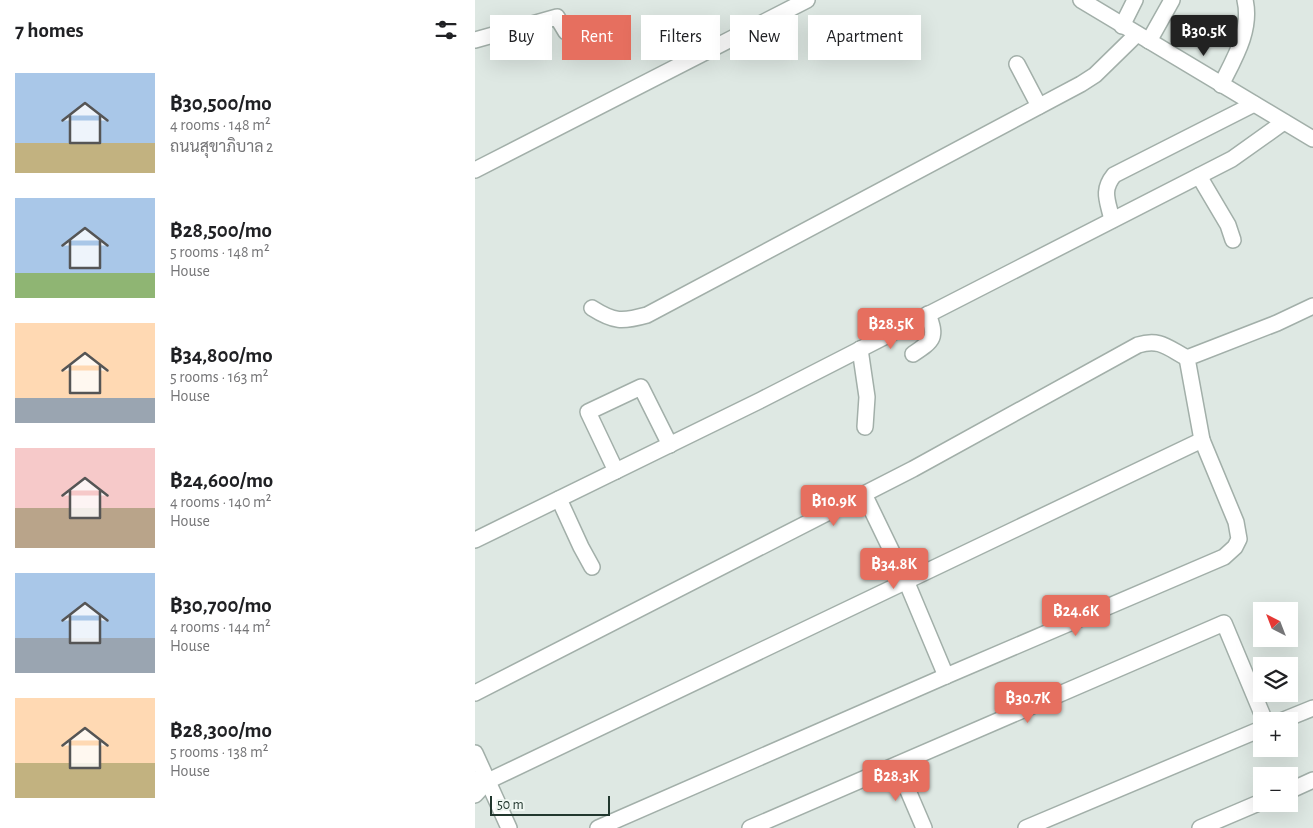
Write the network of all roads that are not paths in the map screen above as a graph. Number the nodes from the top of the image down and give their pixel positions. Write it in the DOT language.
graph roads {
  1 [pos="807,0"];
  2 [pos="1081,0"];
  3 [pos="1135,0"];
  4 [pos="1172,0"];
  5 [pos="1245,0"];
  6 [pos="562,25"];
  7 [pos="1122,26"];
  8 [pos="1143,38"];
  9 [pos="475,40"];
  10 [pos="1017,64"];
  11 [pos="1221,85"];
  12 [pos="1253,104"];
  13 [pos="1039,106"];
  14 [pos="1284,122"];
  15 [pos="1313,139"];
  16 [pos="475,170"];
  17 [pos="1199,176"];
  18 [pos="1112,220"];
  19 [pos="1233,240"];
  20 [pos="1313,306"];
  21 [pos="592,308"];
  22 [pos="928,314"];
  23 [pos="860,349"];
  24 [pos="913,354"];
  25 [pos="1187,358"];
  26 [pos="865,426"];
  27 [pos="1202,440"];
  28 [pos="670,445"];
  29 [pos="617,471"];
  30 [pos="864,494"];
  31 [pos="559,499"];
  32 [pos="477,534"];
  33 [pos="593,567"];
  34 [pos="907,582"];
  35 [pos="946,676"];
  36 [pos="475,693"];
  37 [pos="1313,708"];
  38 [pos="1261,712"];
  39 [pos="1298,714"];
  40 [pos="1253,733"];
  41 [pos="475,753"];
  42 [pos="897,765"];
  43 [pos="481,779"];
  44 [pos="1313,780"];
  45 [pos="1298,787"];
  46 [pos="475,795"];
  47 [pos="1253,805"];
  48 [pos="509,828"];
  49 [pos="598,828"];
  50 [pos="750,828"];
  51 [pos="924,828"];
  52 [pos="1026,828"];
  53 [pos="1200,828"];
  1 -- 16 [label="street"];
  2 -- 7 [label="street"];
  3 -- 7 [label="street"];
  4 -- 8 [label="street"];
  5 -- 11 [label="street"];
  6 -- 9 [label="street"];
  7 -- 8 [label="street"];
  8 -- 11 [label="street"];
  8 -- 13 [label="street"];
  10 -- 13 [label="street"];
  11 -- 12 [label="street"];
  12 -- 14 [label="street"];
  12 -- 18 [label="street"];
  13 -- 21 [label="street"];
  14 -- 15 [label="street"];
  14 -- 17 [label="street"];
  17 -- 18 [label="street"];
  17 -- 19 [label="street"];
  18 -- 22 [label="street"];
  20 -- 25 [label="street"];
  22 -- 23 [label="street"];
  22 -- 24 [label="street"];
  23 -- 26 [label="street"];
  23 -- 28 [label="street"];
  25 -- 27 [label="street"];
  25 -- 30 [label="street"];
  27 -- 34 [label="street"];
  27 -- 35 [label="street"];
  28 -- 29 [label="street"];
  28 -- 29 [label="street"];
  29 -- 31 [label="street"];
  30 -- 34 [label="street"];
  30 -- 36 [label="street"];
  31 -- 32 [label="street"];
  31 -- 33 [label="street"];
  34 -- 35 [label="street"];
  34 -- 43 [label="street"];
  35 -- 49 [label="street"];
  37 -- 39 [label="street"];
  38 -- 42 [label="street"];
  40 -- 52 [label="street"];
  41 -- 43 [label="street"];
  42 -- 50 [label="street"];
  42 -- 51 [label="street"];
  43 -- 46 [label="street"];
  43 -- 48 [label="street"];
  44 -- 45 [label="street"];
  47 -- 53 [label="street"];
}
